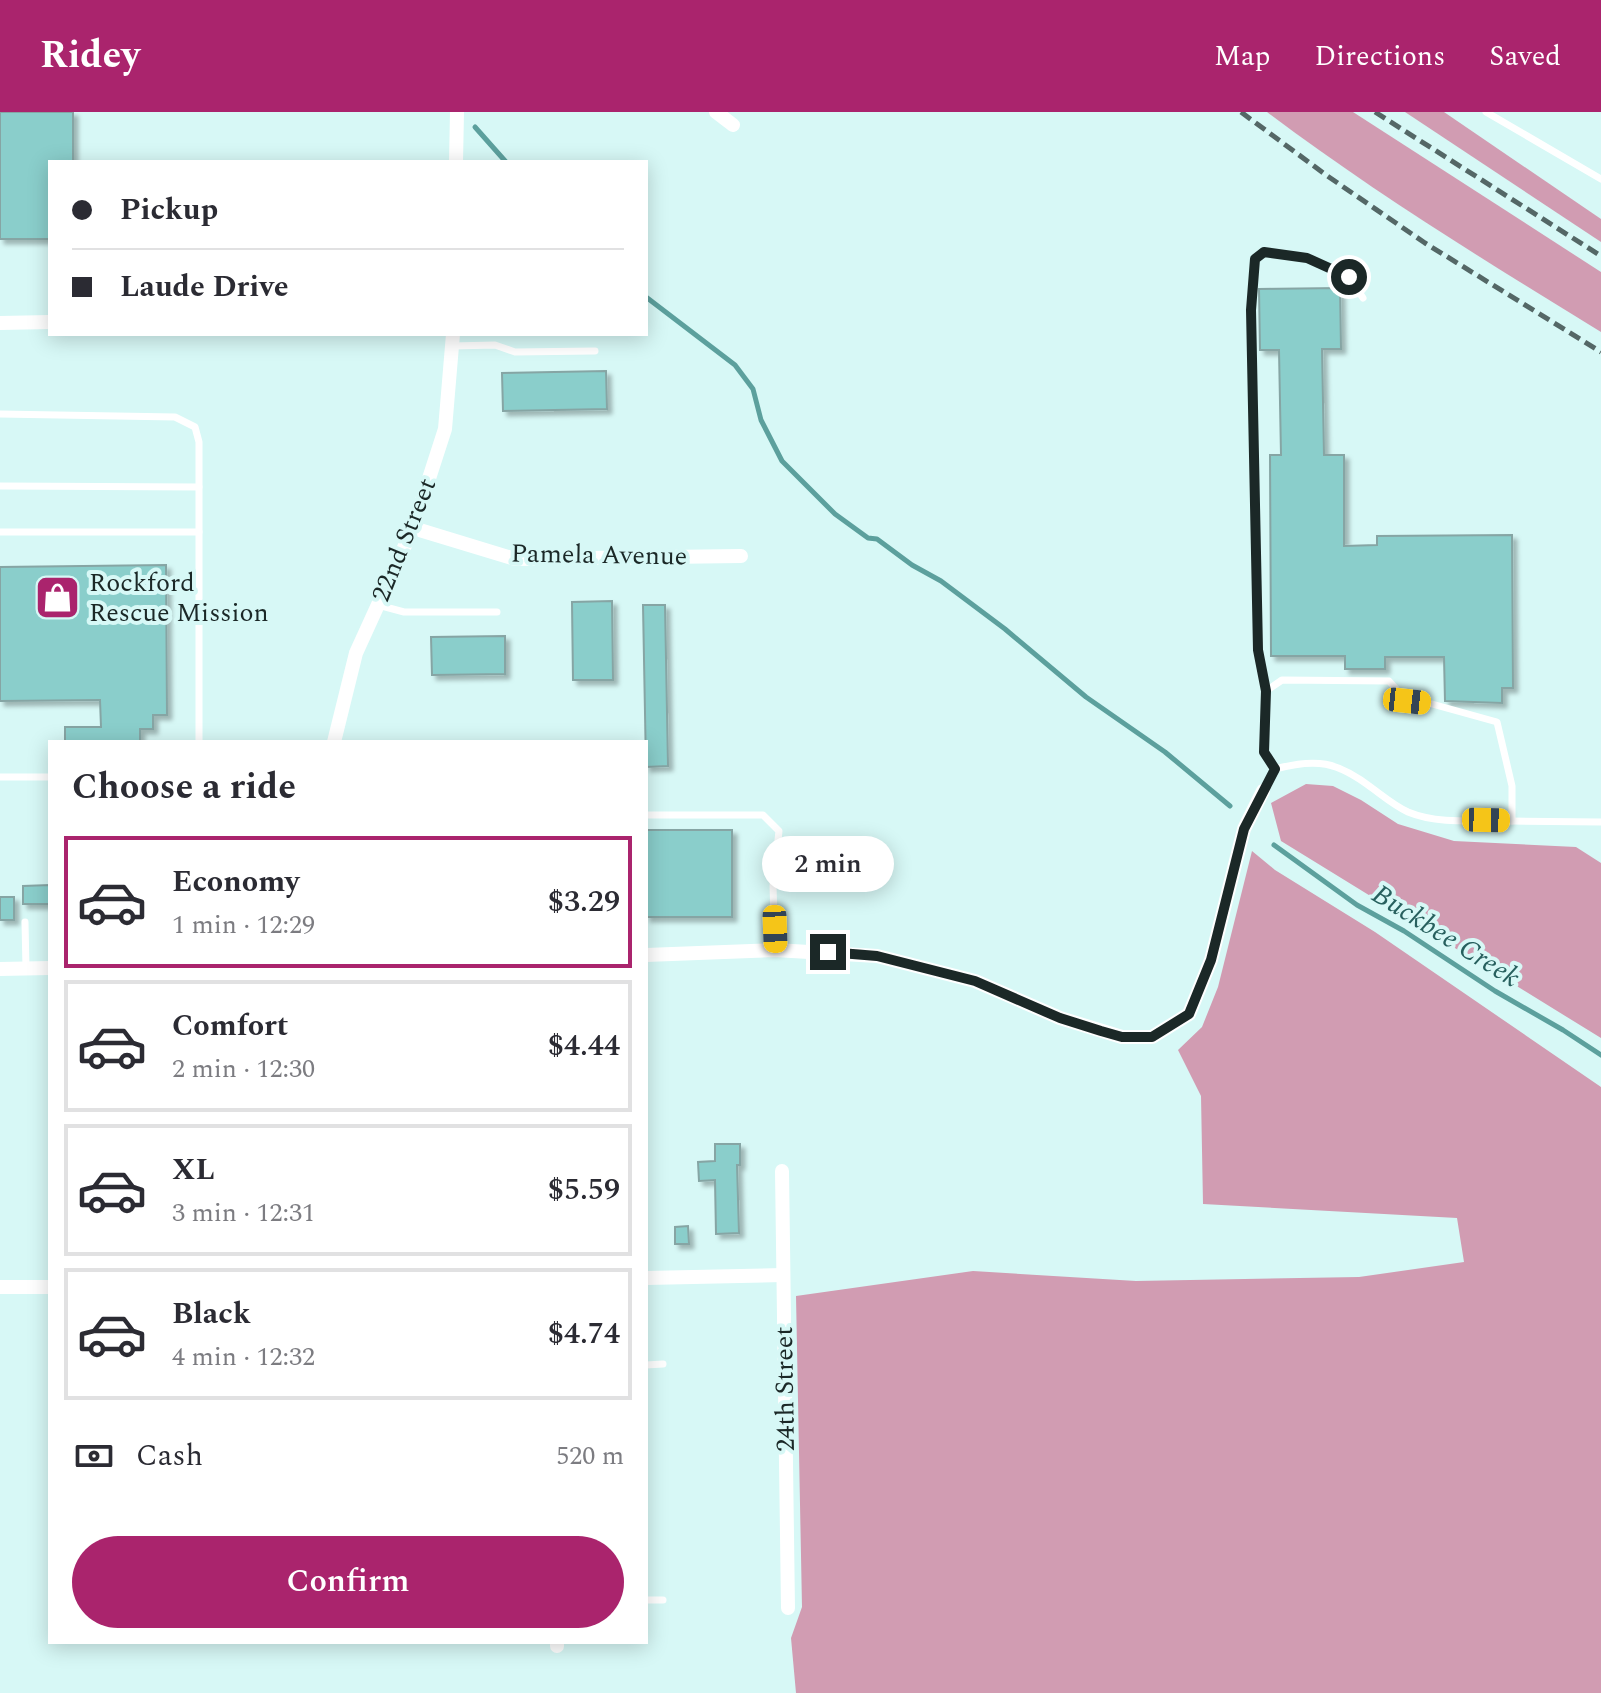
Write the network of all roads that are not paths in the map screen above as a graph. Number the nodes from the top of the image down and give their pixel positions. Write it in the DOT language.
graph roads {
  1 [pos="457,112"];
  2 [pos="716,112"];
  3 [pos="1486,112"];
  4 [pos="733,125"];
  5 [pos="456,160"];
  6 [pos="1601,179"];
  7 [pos="1363,298"];
  8 [pos="48,322"];
  9 [pos="0,323"];
  10 [pos="453,340"];
  11 [pos="595,351"];
  12 [pos="0,414"];
  13 [pos="0,486"];
  14 [pos="199,487"];
  15 [pos="413,528"];
  16 [pos="0,532"];
  17 [pos="199,532"];
  18 [pos="741,556"];
  19 [pos="378,605"];
  20 [pos="497,612"];
  21 [pos="1266,691"];
  22 [pos="199,740"];
  23 [pos="334,740"];
  24 [pos="1275,769"];
  25 [pos="0,777"];
  26 [pos="48,777"];
  27 [pos="1263,791"];
  28 [pos="648,815"];
  29 [pos="1512,821"];
  30 [pos="1601,822"];
  31 [pos="25,922"];
  32 [pos="775,950"];
  33 [pos="648,955"];
  34 [pos="48,968"];
  35 [pos="0,969"];
  36 [pos="26,969"];
  37 [pos="782,1171"];
  38 [pos="783,1275"];
  39 [pos="648,1278"];
  40 [pos="0,1287"];
  41 [pos="48,1287"];
  42 [pos="663,1364"];
  43 [pos="648,1365"];
  44 [pos="648,1600"];
  45 [pos="663,1600"];
  46 [pos="788,1608"];
  1 -- 5 [label="street"];
  2 -- 4 [label="street"];
  3 -- 6 [label="lane"];
  7 -- 21 [label="lane"];
  8 -- 9 [label="street"];
  10 -- 11 [label="lane"];
  10 -- 15 [label="street, 22nd Street"];
  12 -- 14 [label="lane"];
  13 -- 14 [label="lane"];
  14 -- 17 [label="lane"];
  15 -- 18 [label="street, Pamela Avenue"];
  15 -- 19 [label="street, 22nd Street"];
  16 -- 17 [label="lane"];
  17 -- 22 [label="lane"];
  19 -- 20 [label="lane"];
  19 -- 23 [label="street, 22nd Street"];
  21 -- 24 [label="lane"];
  21 -- 29 [label="lane"];
  24 -- 27 [label="lane"];
  24 -- 29 [label="lane"];
  25 -- 26 [label="lane"];
  27 -- 32 [label="street"];
  28 -- 32 [label="lane"];
  29 -- 30 [label="lane"];
  31 -- 36 [label="lane"];
  32 -- 33 [label="street"];
  34 -- 36 [label="street"];
  35 -- 36 [label="street"];
  37 -- 38 [label="street, 24th Street"];
  38 -- 39 [label="street"];
  38 -- 46 [label="street, 24th Street"];
  40 -- 41 [label="street"];
  42 -- 43 [label="lane"];
  44 -- 45 [label="lane"];
}
